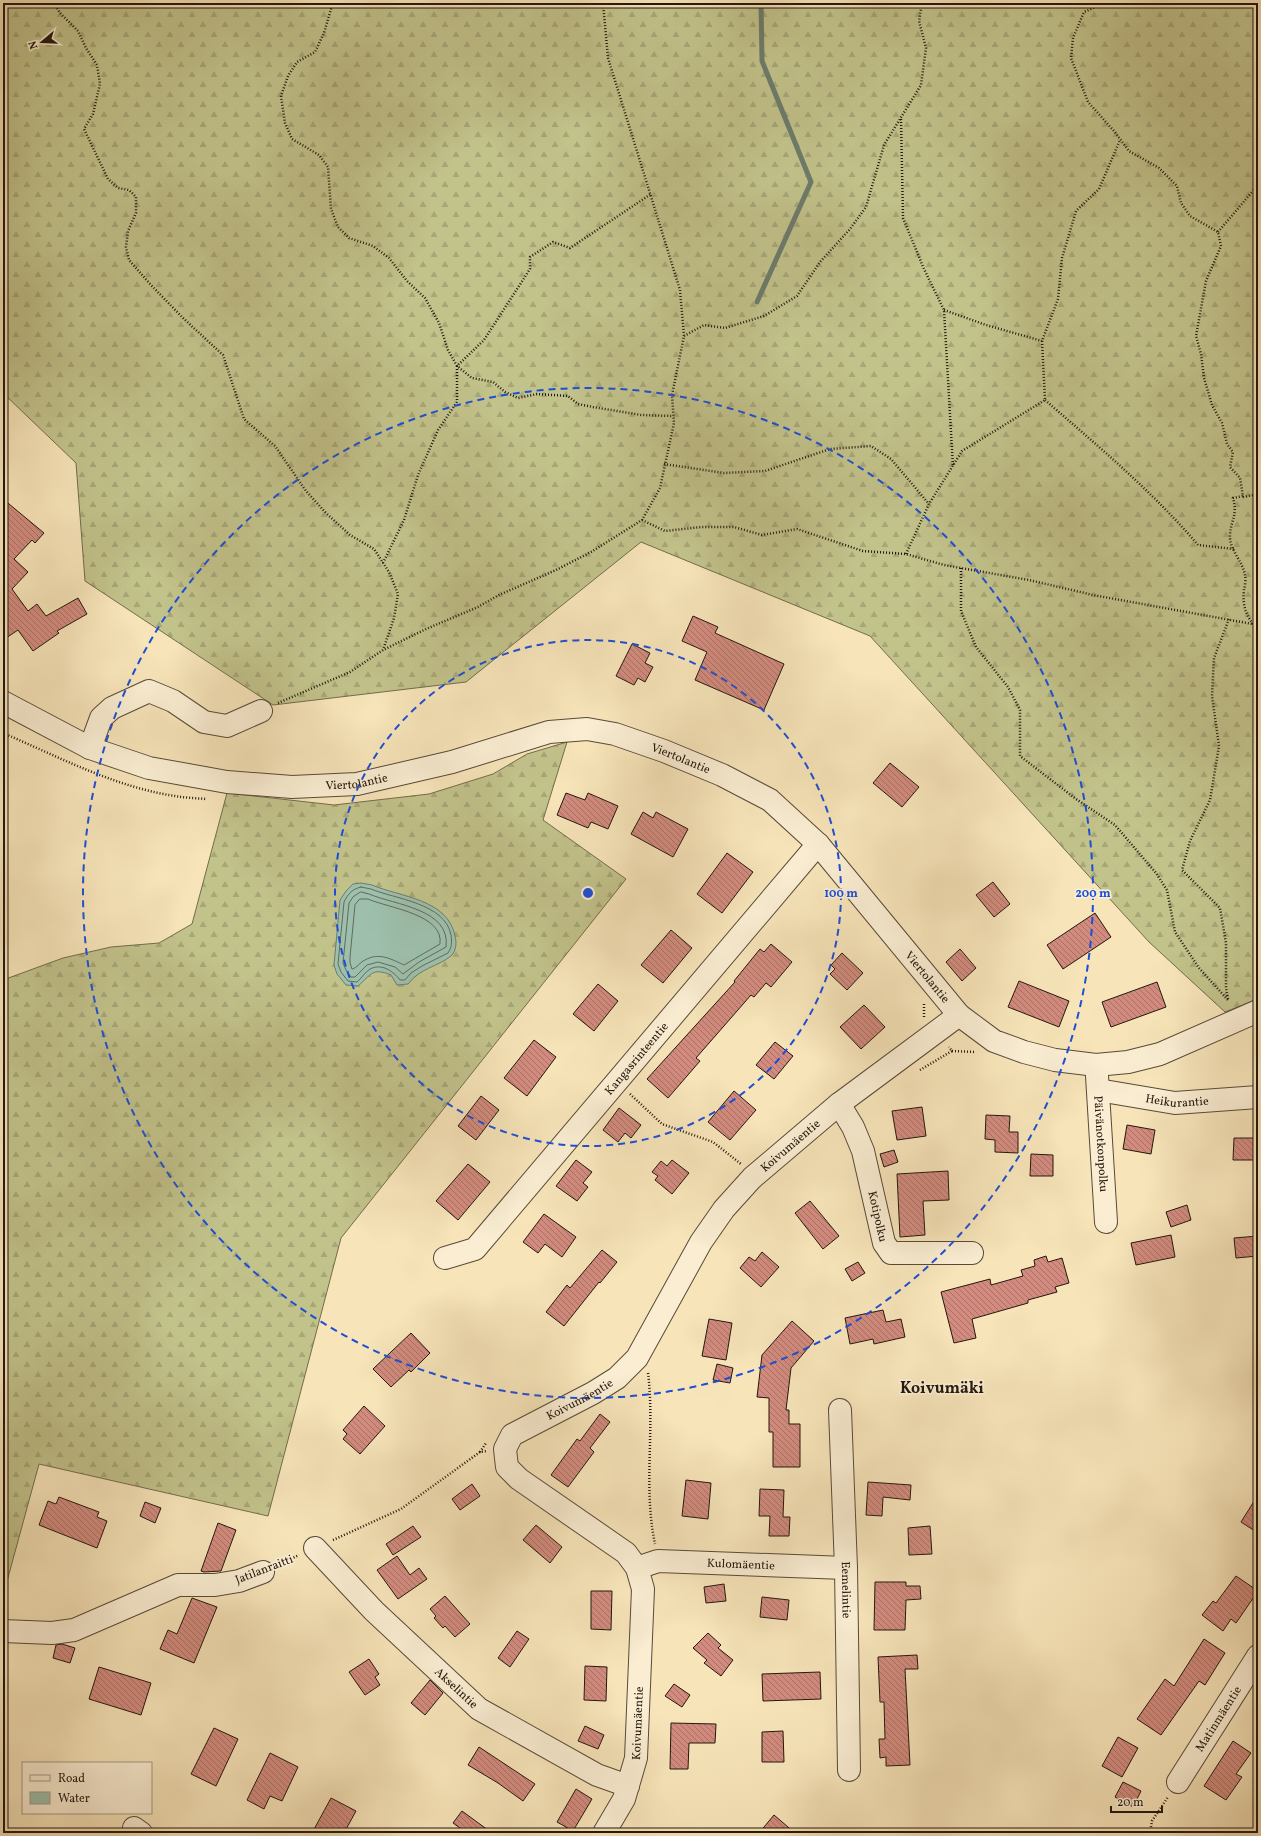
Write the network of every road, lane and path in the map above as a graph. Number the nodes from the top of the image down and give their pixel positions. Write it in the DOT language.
graph roads {
  1 [pos="54,3"];
  2 [pos="334,3"];
  3 [pos="603,3"];
  4 [pos="922,3"];
  5 [pos="1105,3"];
  6 [pos="901,118"];
  7 [pos="1120,139"];
  8 [pos="1258,185"];
  9 [pos="651,194"];
  10 [pos="1218,232"];
  11 [pos="944,310"];
  12 [pos="684,336"];
  13 [pos="1042,341"];
  14 [pos="457,366"];
  15 [pos="1045,400"];
  16 [pos="673,416"];
  17 [pos="664,464"];
  18 [pos="953,467"];
  19 [pos="1258,494"];
  20 [pos="1243,496"];
  21 [pos="929,504"];
  22 [pos="642,520"];
  23 [pos="1234,549"];
  24 [pos="906,554"];
  25 [pos="383,563"];
  26 [pos="962,568"];
  27 [pos="1229,619"];
  28 [pos="1252,624"];
  29 [pos="1258,625"];
  30 [pos="1258,629"];
  31 [pos="383,650"];
  32 [pos="3,702"];
  33 [pos="261,711"];
  34 [pos="3,733"];
  35 [pos="90,748"];
  36 [pos="207,800"];
  37 [pos="818,844"];
  38 [pos="1228,1000"];
  39 [pos="924,1001"];
  40 [pos="1258,1011"];
  41 [pos="959,1015"];
  42 [pos="1232,1022"];
  43 [pos="936,1031"];
  44 [pos="1096,1065"];
  45 [pos="913,1074"];
  46 [pos="616,1081"];
  47 [pos="1098,1090"];
  48 [pos="1258,1097"];
  49 [pos="839,1104"];
  50 [pos="752,1178"];
  51 [pos="1106,1222"];
  52 [pos="972,1253"];
  53 [pos="445,1258"];
  54 [pos="637,1358"];
  55 [pos="840,1410"];
  56 [pos="496,1445"];
  57 [pos="480,1452"];
  58 [pos="315,1548"];
  59 [pos="658,1561"];
  60 [pos="637,1568"];
  61 [pos="846,1568"];
  62 [pos="263,1572"];
  63 [pos="3,1631"];
  64 [pos="1258,1656"];
  65 [pos="849,1770"];
  66 [pos="1178,1782"];
  67 [pos="628,1786"];
  68 [pos="604,1833"];
  69 [pos="1150,1833"];
  1 -- 25 [label="path"];
  2 -- 14 [label="path"];
  3 -- 9 [label="path"];
  4 -- 6 [label="path"];
  5 -- 7 [label="path"];
  6 -- 11 [label="path"];
  6 -- 12 [label="path"];
  7 -- 10 [label="path"];
  7 -- 13 [label="path"];
  8 -- 10 [label="path"];
  9 -- 12 [label="path"];
  9 -- 14 [label="path"];
  10 -- 20 [label="path"];
  11 -- 13 [label="path"];
  11 -- 18 [label="path"];
  12 -- 16 [label="path"];
  13 -- 15 [label="path"];
  14 -- 16 [label="path"];
  14 -- 25 [label="path"];
  15 -- 18 [label="path"];
  15 -- 23 [label="path"];
  16 -- 17 [label="path"];
  17 -- 21 [label="path"];
  17 -- 22 [label="path"];
  18 -- 21 [label="path"];
  19 -- 20 [label="path"];
  20 -- 23 [label="path"];
  21 -- 24 [label="path"];
  22 -- 24 [label="path"];
  22 -- 31 [label="path"];
  23 -- 28 [label="path"];
  24 -- 26 [label="path"];
  25 -- 31 [label="path"];
  26 -- 27 [label="path"];
  26 -- 38 [label="path"];
  27 -- 28 [label="path"];
  27 -- 38 [label="path"];
  28 -- 29 [label="path"];
  28 -- 30 [label="path"];
  31 -- 33 [label="path"];
  32 -- 35 [label="street, Viertolantie"];
  33 -- 35 [label="street"];
  34 -- 36 [label="path"];
  35 -- 37 [label="street, Viertolantie"];
  37 -- 41 [label="street, Viertolantie"];
  37 -- 46 [label="street, Kangasrinteentie"];
  38 -- 42 [label="path"];
  39 -- 43 [label="path"];
  40 -- 42 [label="street, Viertolantie"];
  41 -- 43 [label="street, Koivumäentie"];
  41 -- 44 [label="street, Viertolantie"];
  42 -- 44 [label="street, Viertolantie"];
  43 -- 45 [label="path"];
  43 -- 49 [label="street, Koivumäentie"];
  44 -- 47 [label="street, Päivänotkonpolku"];
  46 -- 50 [label="path"];
  46 -- 53 [label="street, Kangasrinteentie"];
  47 -- 48 [label="street, Heikurantie"];
  47 -- 51 [label="street, Päivänotkonpolku"];
  49 -- 50 [label="street, Koivumäentie"];
  49 -- 52 [label="street, Kotipolku"];
  50 -- 54 [label="street, Koivumäentie"];
  54 -- 56 [label="street, Koivumäentie"];
  54 -- 59 [label="path"];
  55 -- 61 [label="street, Eemelintie"];
  56 -- 57 [label="path"];
  56 -- 57 [label="path"];
  56 -- 60 [label="street, Koivumäentie"];
  57 -- 58 [label="path, Jatilanraitti"];
  58 -- 62 [label="path, Jatilanraitti"];
  58 -- 67 [label="street, Akselintie"];
  59 -- 60 [label="street, Kulomäentie"];
  59 -- 61 [label="street, Kulomäentie"];
  60 -- 67 [label="street, Koivumäentie"];
  61 -- 65 [label="street, Eemelintie"];
  62 -- 63 [label="street, Jatilanraitti"];
  64 -- 66 [label="street, Matinmäentie"];
  66 -- 69 [label="path"];
  67 -- 68 [label="street, Koivumäentie"];
}
